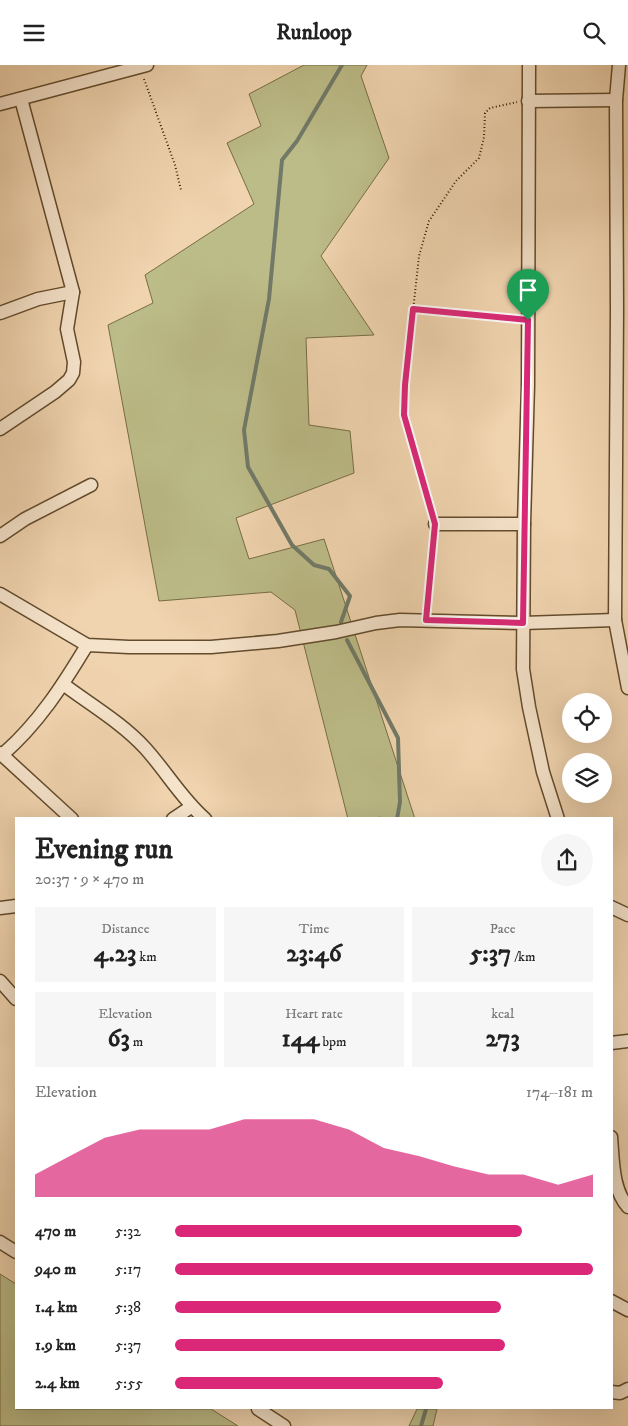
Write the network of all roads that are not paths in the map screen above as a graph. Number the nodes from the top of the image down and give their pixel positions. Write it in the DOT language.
graph roads {
  1 [pos="529,65"];
  2 [pos="619,65"];
  3 [pos="143,66"];
  4 [pos="21,99"];
  5 [pos="616,100"];
  6 [pos="528,101"];
  7 [pos="0,104"];
  8 [pos="73,292"];
  9 [pos="623,310"];
  10 [pos="0,313"];
  11 [pos="622,405"];
  12 [pos="0,429"];
  13 [pos="91,485"];
  14 [pos="524,523"];
  15 [pos="435,524"];
  16 [pos="0,536"];
  17 [pos="0,594"];
  18 [pos="614,620"];
  19 [pos="523,623"];
  20 [pos="87,645"];
  21 [pos="63,685"];
  22 [pos="628,687"];
  23 [pos="1,754"];
  24 [pos="191,807"];
  25 [pos="70,817"];
  26 [pos="176,817"];
  27 [pos="203,817"];
  28 [pos="557,817"];
  29 [pos="15,906"];
  30 [pos="0,908"];
  31 [pos="613,908"];
  32 [pos="628,915"];
  33 [pos="0,981"];
  34 [pos="15,998"];
  35 [pos="628,1041"];
  36 [pos="613,1043"];
  37 [pos="613,1154"];
  38 [pos="628,1207"];
  39 [pos="0,1242"];
  40 [pos="15,1251"];
  41 [pos="613,1302"];
  42 [pos="628,1310"];
  43 [pos="613,1392"];
  44 [pos="628,1393"];
  45 [pos="258,1409"];
  46 [pos="284,1426"];
  1 -- 6 [label="street"];
  2 -- 5 [label="street"];
  3 -- 4 [label="street"];
  4 -- 7 [label="street"];
  4 -- 8 [label="street"];
  5 -- 6 [label="street"];
  5 -- 9 [label="street"];
  6 -- 14 [label="street"];
  8 -- 10 [label="street"];
  8 -- 12 [label="street"];
  9 -- 11 [label="street"];
  11 -- 18 [label="street"];
  13 -- 16 [label="street"];
  14 -- 15 [label="street"];
  14 -- 19 [label="street"];
  17 -- 20 [label="street"];
  18 -- 19 [label="street"];
  18 -- 22 [label="street"];
  19 -- 20 [label="street"];
  19 -- 28 [label="street"];
  20 -- 21 [label="street"];
  21 -- 23 [label="street"];
  21 -- 24 [label="street"];
  23 -- 25 [label="street"];
  24 -- 26 [label="street"];
  24 -- 27 [label="street"];
  29 -- 30 [label="street"];
  31 -- 32 [label="street"];
  33 -- 34 [label="street"];
  35 -- 36 [label="street"];
  37 -- 38 [label="street"];
  39 -- 40 [label="street"];
  41 -- 42 [label="street"];
  43 -- 44 [label="street"];
  45 -- 46 [label="street"];
}
